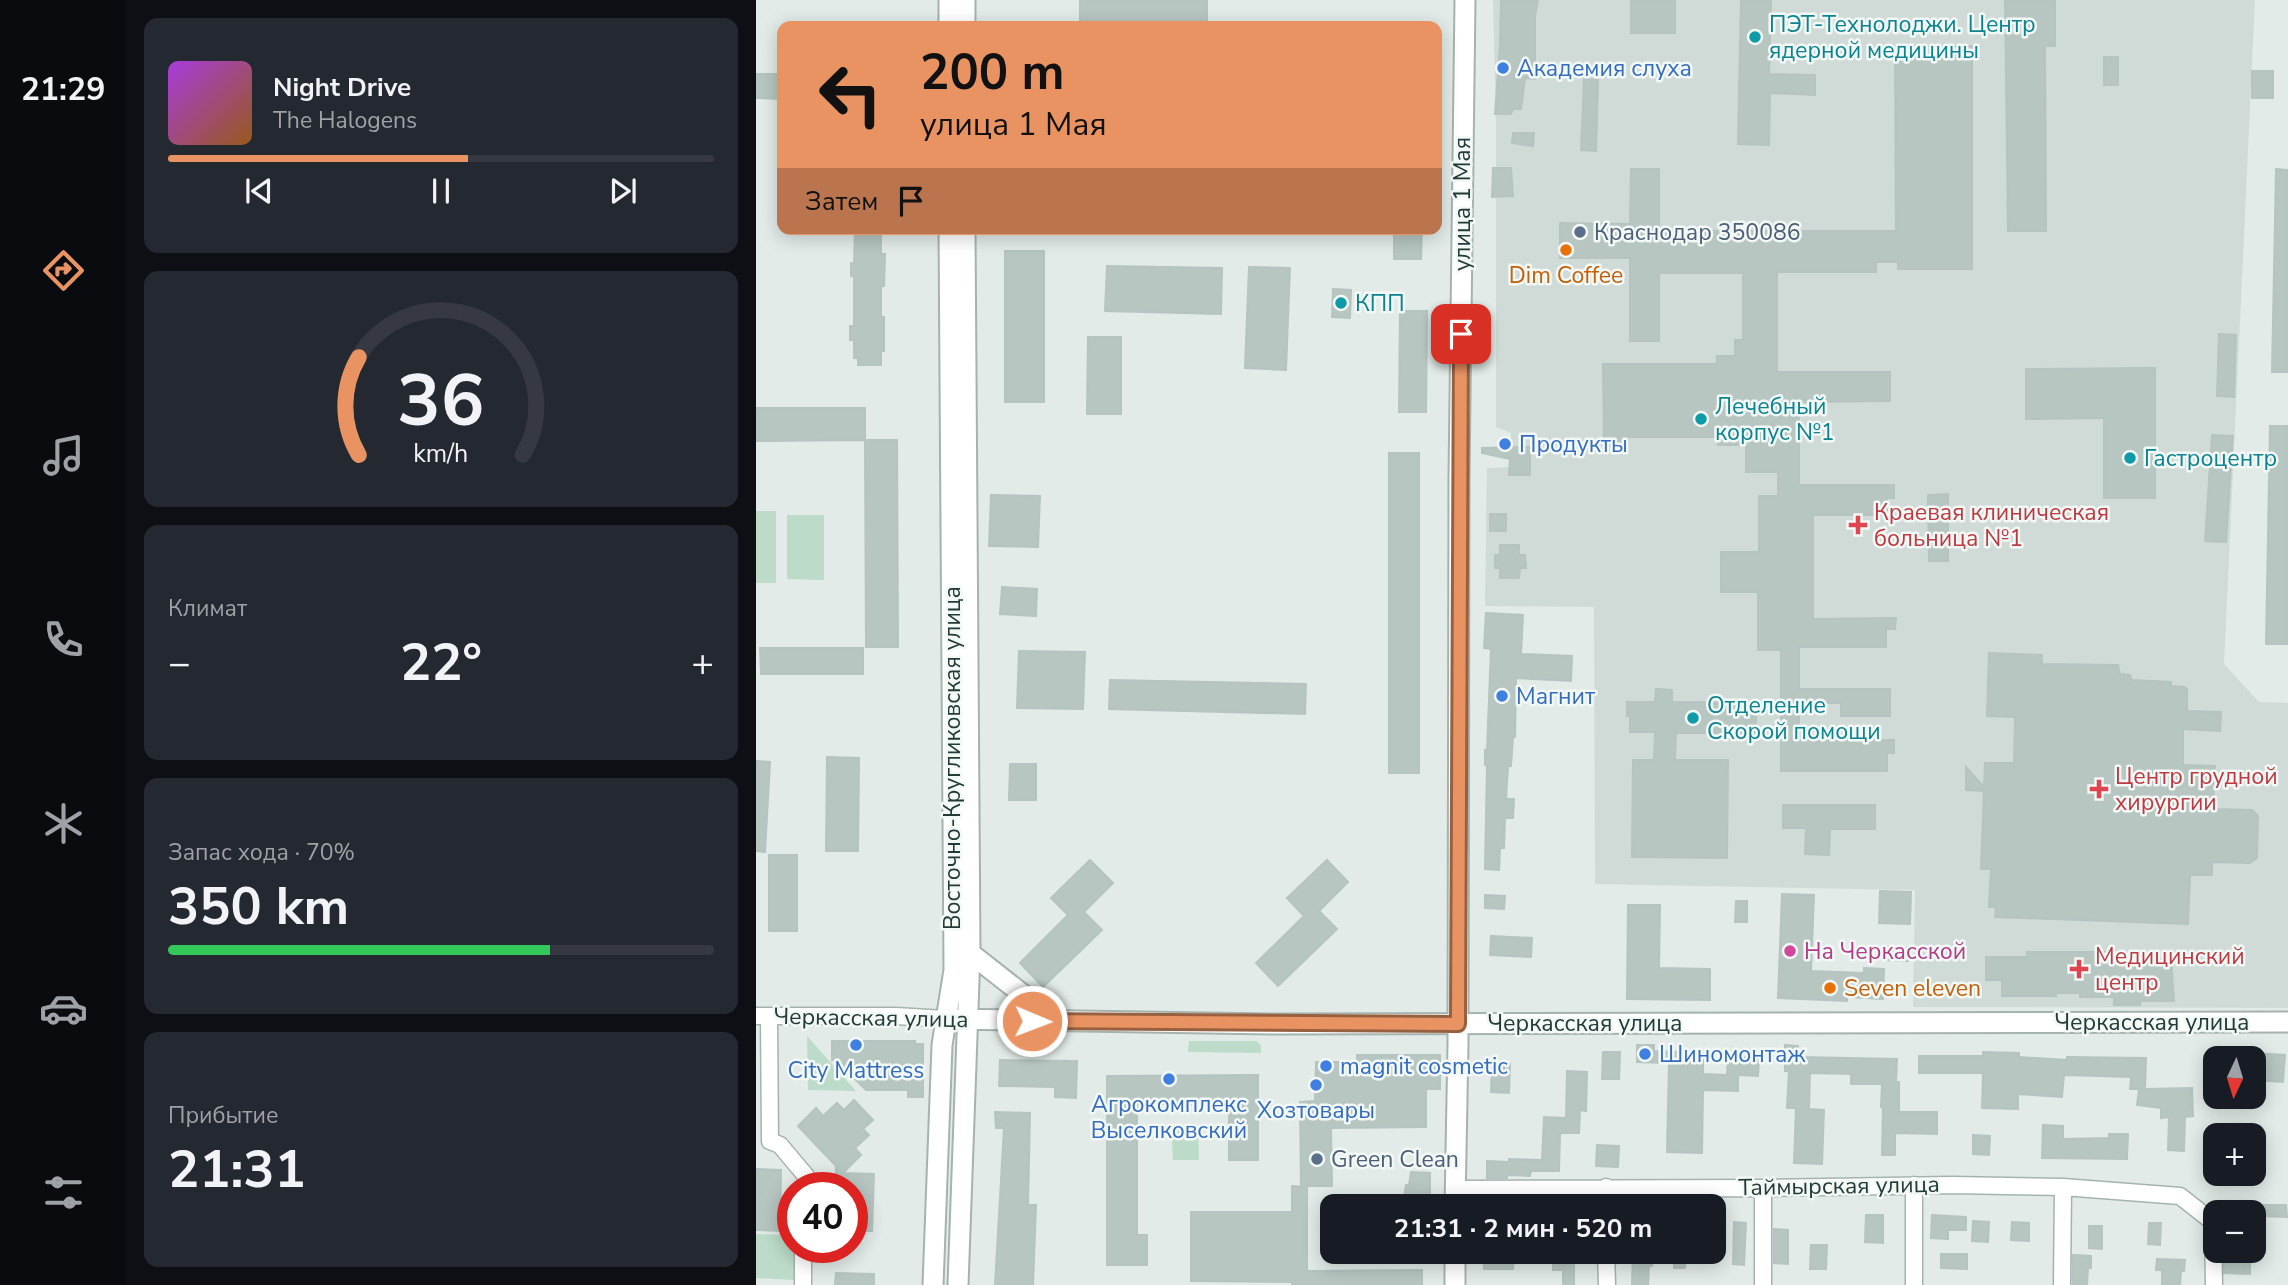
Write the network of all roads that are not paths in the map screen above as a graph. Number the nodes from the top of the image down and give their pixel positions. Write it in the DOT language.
graph roads {
  1 [pos="949,0"];
  2 [pos="965,0"];
  3 [pos="1465,0"];
  4 [pos="949,21"];
  5 [pos="965,21"];
  6 [pos="949,235"];
  7 [pos="965,235"];
  8 [pos="970,953"];
  9 [pos="762,1016"];
  10 [pos="945,1019"];
  11 [pos="967,1020"];
  12 [pos="1051,1022"];
  13 [pos="2288,1022"];
  14 [pos="1458,1024"];
  15 [pos="803,1172"];
  16 [pos="1914,1185"];
  17 [pos="1606,1187"];
  18 [pos="2063,1187"];
  19 [pos="1763,1188"];
  20 [pos="1455,1194"];
  21 [pos="1500,1194"];
  22 [pos="1606,1194"];
  23 [pos="803,1263"];
  24 [pos="1455,1264"];
  25 [pos="1606,1264"];
  26 [pos="803,1285"];
  27 [pos="933,1285"];
  28 [pos="958,1285"];
  29 [pos="1455,1285"];
  30 [pos="1607,1285"];
  31 [pos="1763,1285"];
  32 [pos="1914,1285"];
  33 [pos="2062,1285"];
  34 [pos="2214,1285"];
  1 -- 4 [label="street"];
  2 -- 5 [label="street"];
  3 -- 14 [label="street, улица 1 Мая"];
  6 -- 10 [label="street, Восточно-Кругликовская улица"];
  7 -- 8 [label="street, Восточно-Кругликовская улица"];
  8 -- 11 [label="street, Восточно-Кругликовская улица"];
  8 -- 12 [label="street"];
  9 -- 10 [label="street, Черкасская улица"];
  9 -- 15 [label="street"];
  10 -- 11 [label="street, Черкасская улица"];
  10 -- 27 [label="street, Восточно-Кругликовская улица"];
  11 -- 12 [label="street, Черкасская улица"];
  11 -- 28 [label="street, Восточно-Кругликовская улица"];
  12 -- 14 [label="street, Черкасская улица"];
  13 -- 14 [label="street, Черкасская улица"];
  14 -- 20 [label="street, улица 1 Мая"];
  16 -- 18 [label="street, Таймырская улица"];
  16 -- 19 [label="street, Таймырская улица"];
  16 -- 32 [label="street"];
  17 -- 19 [label="street, Таймырская улица"];
  17 -- 21 [label="street, Таймырская улица"];
  17 -- 22 [label="street"];
  18 -- 33 [label="street"];
  18 -- 34 [label="street, Таймырская улица"];
  19 -- 31 [label="street"];
  23 -- 26 [label="street"];
  24 -- 29 [label="street"];
  25 -- 30 [label="street"];
}
